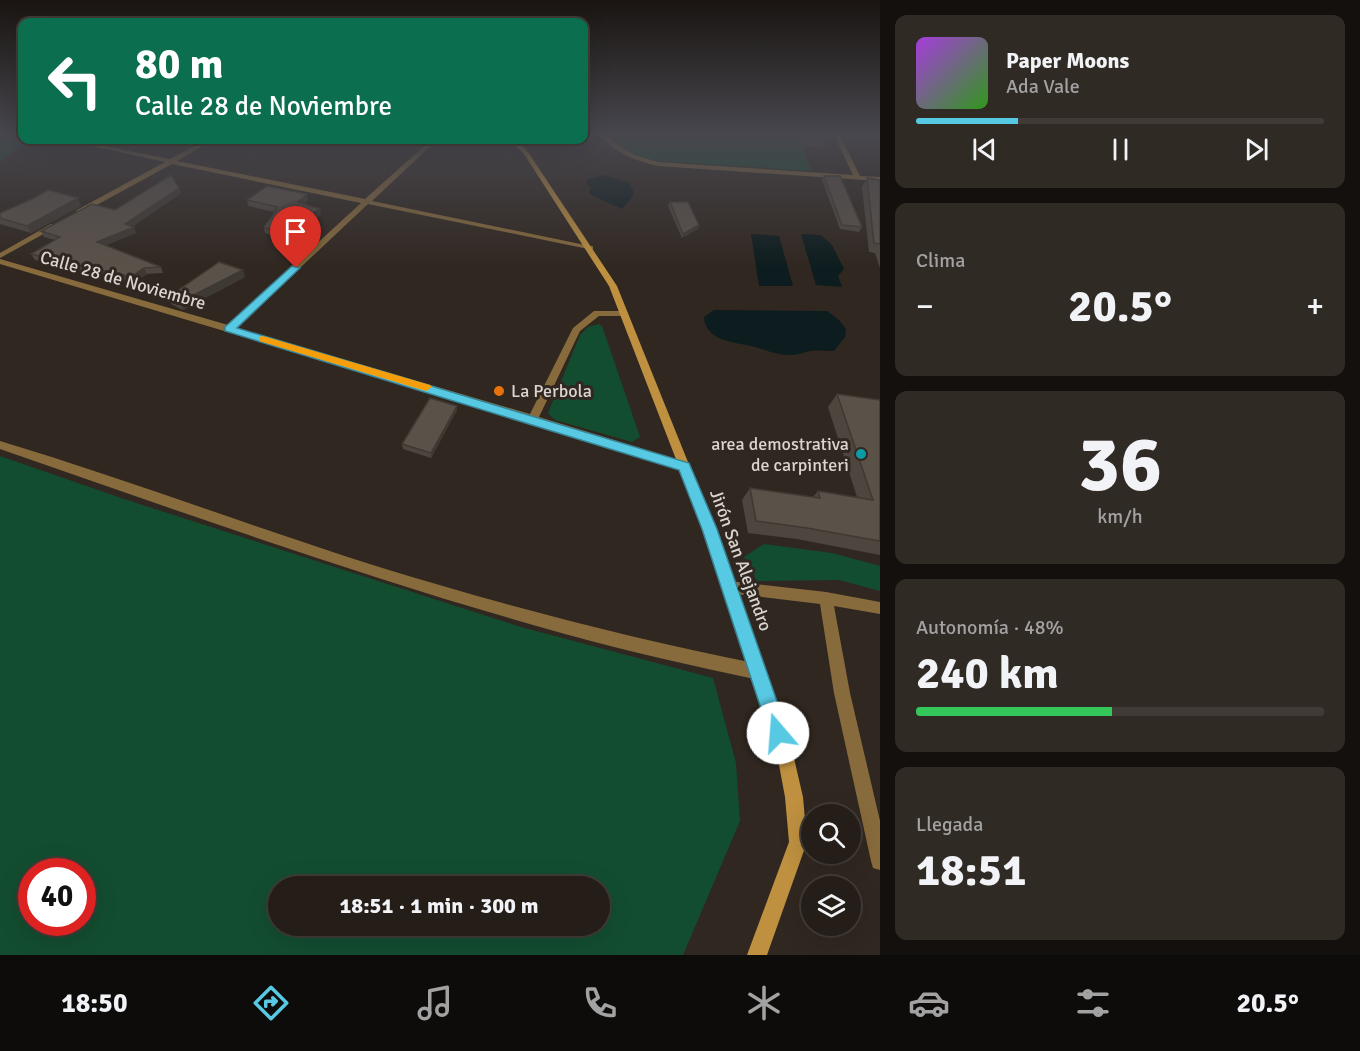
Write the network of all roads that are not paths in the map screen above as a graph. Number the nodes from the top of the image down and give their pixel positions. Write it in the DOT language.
graph roads {
  1 [pos="136,180"];
  2 [pos="265,180"];
  3 [pos="391,180"];
  4 [pos="544,180"];
  5 [pos="367,201"];
  6 [pos="70,217"];
  7 [pos="60,222"];
  8 [pos="590,248"];
  9 [pos="0,256"];
  10 [pos="0,261"];
  11 [pos="624,313"];
  12 [pos="229,329"];
  13 [pos="533,419"];
  14 [pos="0,445"];
  15 [pos="684,466"];
  16 [pos="729,587"];
  17 [pos="826,598"];
  18 [pos="880,608"];
  19 [pos="759,672"];
  20 [pos="880,861"];
  21 [pos="757,955"];
  1 -- 6 [label="street"];
  2 -- 5 [label="street"];
  3 -- 5 [label="street"];
  4 -- 8 [label="street, Jirón San Alejandro"];
  5 -- 8 [label="street"];
  5 -- 12 [label="street"];
  7 -- 9 [label="street"];
  8 -- 11 [label="street, Jirón San Alejandro"];
  10 -- 12 [label="street, Calle 28 de Noviembre"];
  11 -- 13 [label="street"];
  11 -- 15 [label="street, Jirón San Alejandro"];
  12 -- 13 [label="street, Calle 28 de Noviembre"];
  13 -- 15 [label="street, Calle 28 de Noviembre"];
  14 -- 19 [label="street"];
  15 -- 16 [label="street, Jirón San Alejandro"];
  16 -- 17 [label="street"];
  16 -- 19 [label="street, Jirón San Alejandro"];
  17 -- 18 [label="street"];
  17 -- 20 [label="street"];
  19 -- 21 [label="street, Jirón San Alejandro"];
}
